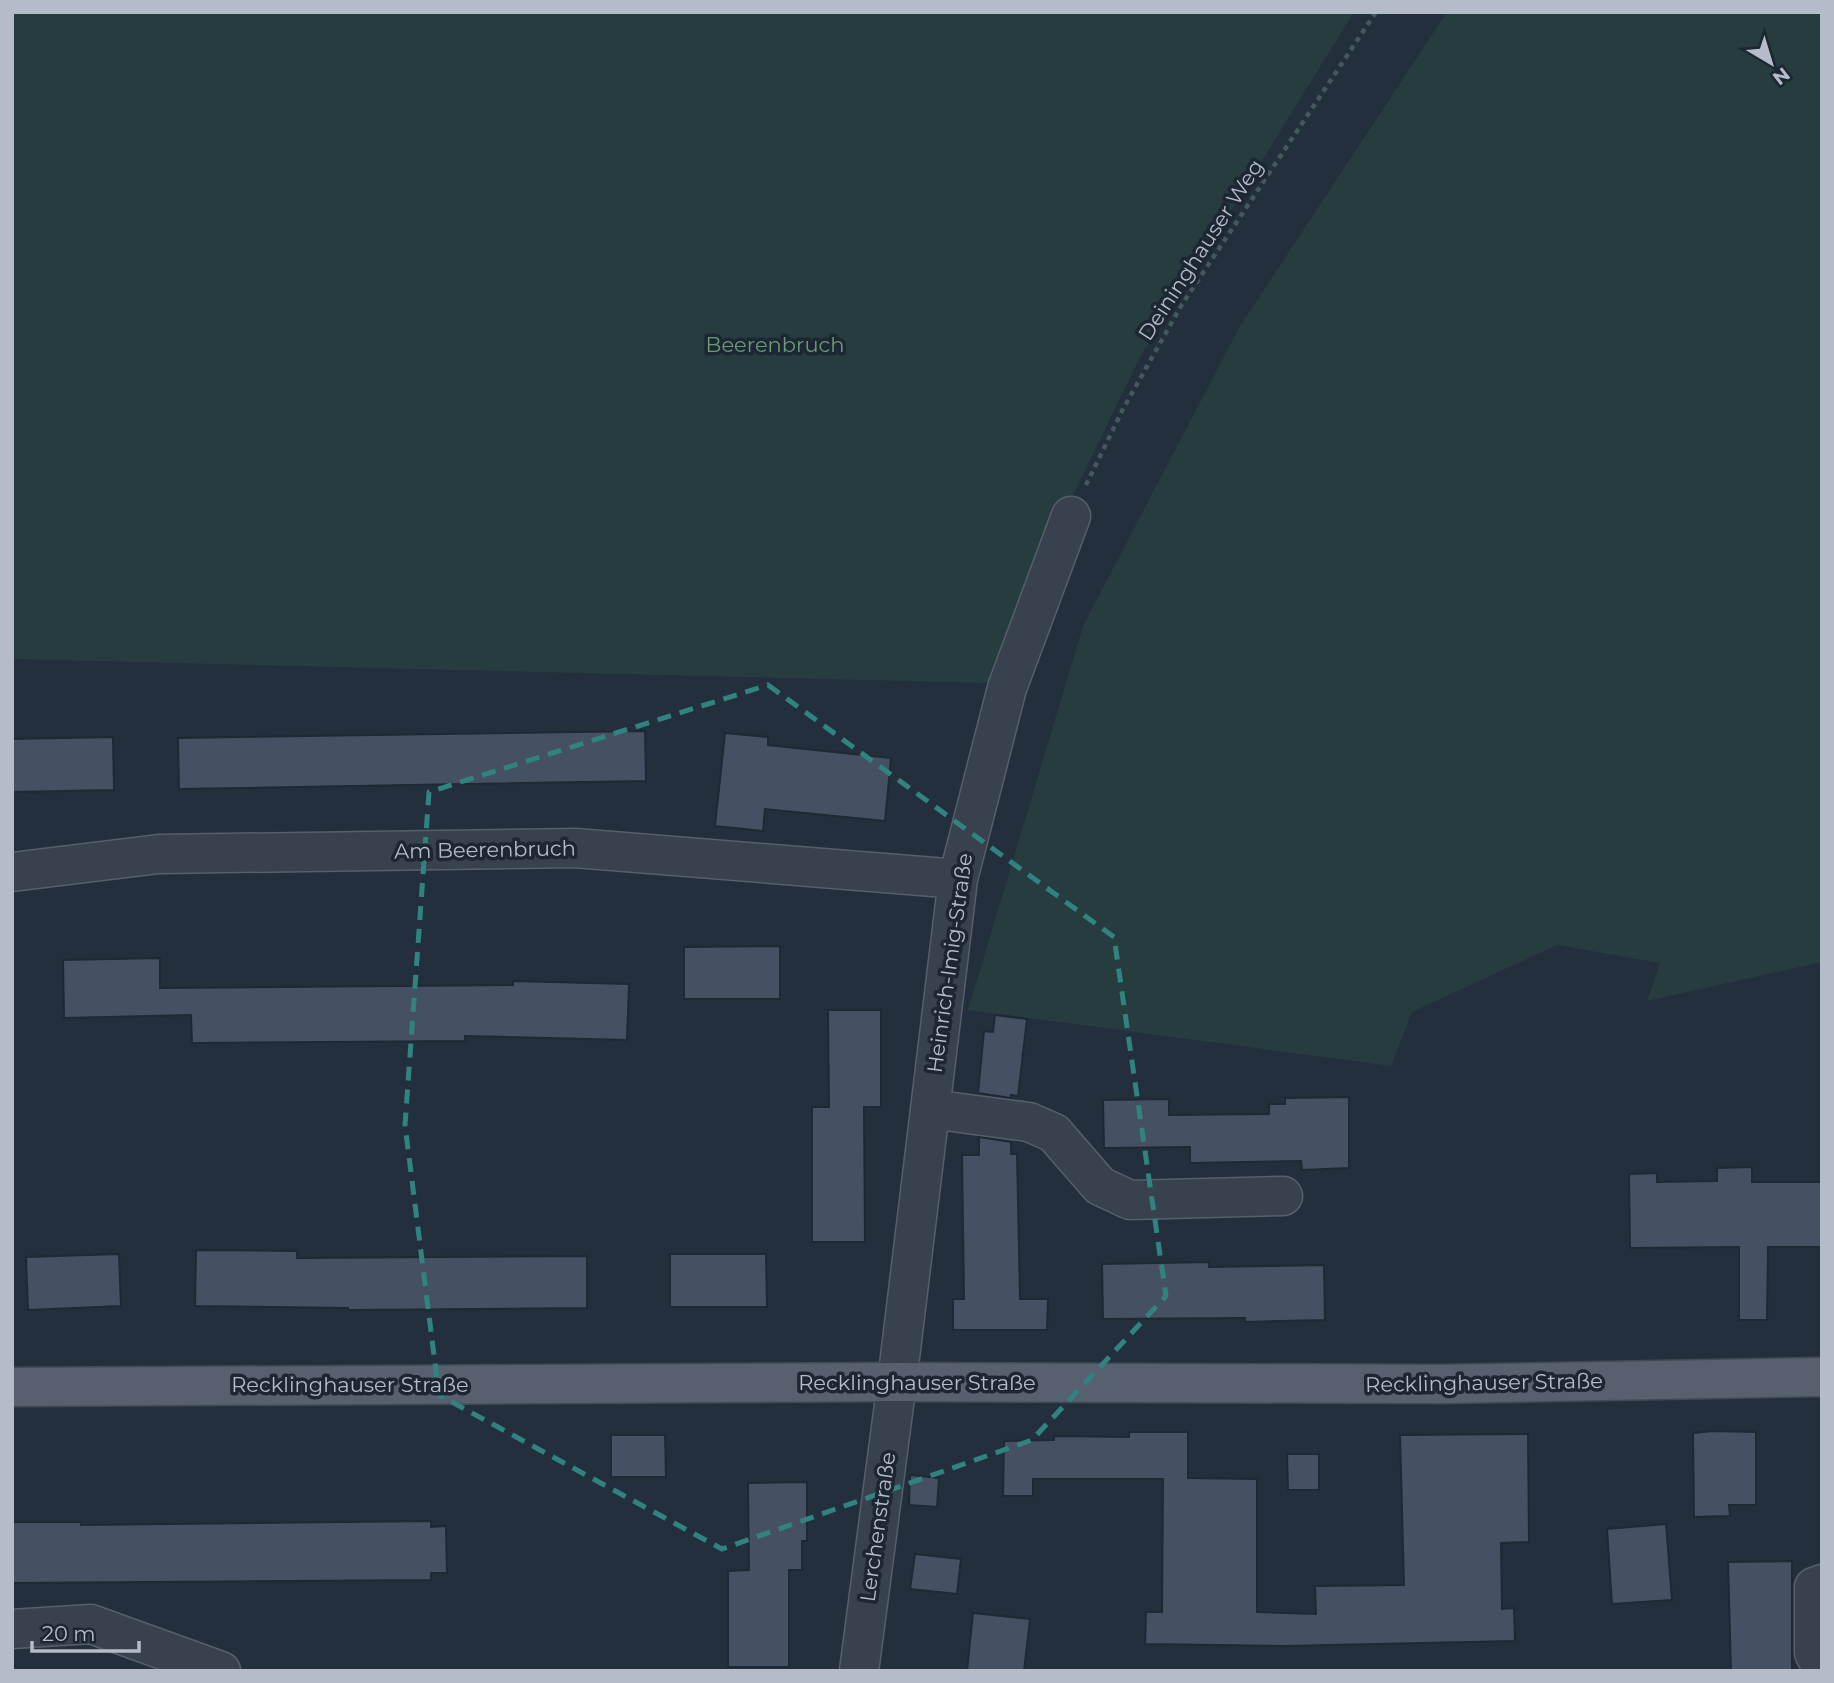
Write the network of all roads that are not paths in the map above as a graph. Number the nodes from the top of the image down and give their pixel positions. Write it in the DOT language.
graph roads {
  1 [pos="1071,516"];
  2 [pos="12,872"];
  3 [pos="958,879"];
  4 [pos="930,1109"];
  5 [pos="1283,1196"];
  6 [pos="1822,1377"];
  7 [pos="897,1382"];
  8 [pos="12,1387"];
  9 [pos="1822,1584"];
  10 [pos="12,1629"];
  11 [pos="1822,1667"];
  12 [pos="221,1671"];
  13 [pos="859,1671"];
  1 -- 3 [label="street, Heinrich-Imig-Straße"];
  2 -- 3 [label="street, Am Beerenbruch"];
  3 -- 4 [label="street, Heinrich-Imig-Straße"];
  4 -- 5 [label="street"];
  4 -- 7 [label="street, Heinrich-Imig-Straße"];
  6 -- 7 [label="main road, Recklinghauser Straße"];
  7 -- 8 [label="main road, Recklinghauser Straße"];
  7 -- 13 [label="street, Lerchenstraße"];
  9 -- 11 [label="street"];
  10 -- 12 [label="street"];
}
